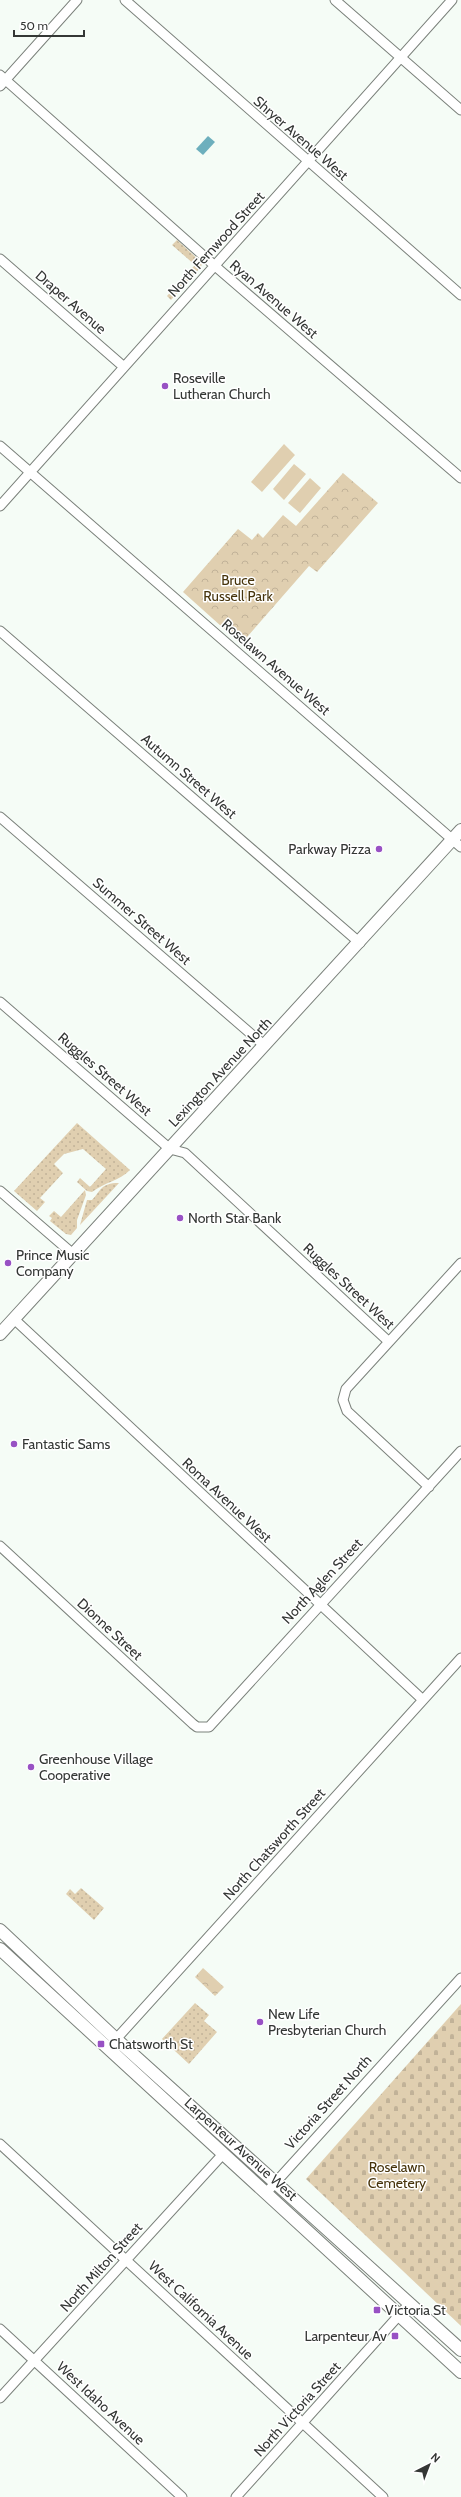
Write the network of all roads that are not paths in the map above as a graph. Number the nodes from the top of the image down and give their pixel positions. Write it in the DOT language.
graph roads {
  1 [pos="77,0"];
  2 [pos="125,0"];
  3 [pos="336,0"];
  4 [pos="452,0"];
  5 [pos="401,57"];
  6 [pos="2,80"];
  7 [pos="461,110"];
  8 [pos="308,163"];
  9 [pos="0,259"];
  10 [pos="215,266"];
  11 [pos="461,295"];
  12 [pos="124,367"];
  13 [pos="0,446"];
  14 [pos="30,472"];
  15 [pos="461,478"];
  16 [pos="0,506"];
  17 [pos="0,631"];
  18 [pos="0,817"];
  19 [pos="461,830"];
  20 [pos="457,843"];
  21 [pos="360,943"];
  22 [pos="0,1002"];
  23 [pos="265,1046"];
  24 [pos="170,1149"];
  25 [pos="0,1191"];
  26 [pos="73,1254"];
  27 [pos="461,1263"];
  28 [pos="14,1319"];
  29 [pos="0,1334"];
  30 [pos="388,1341"];
  31 [pos="461,1451"];
  32 [pos="429,1487"];
  33 [pos="0,1546"];
  34 [pos="319,1604"];
  35 [pos="461,1658"];
  36 [pos="423,1700"];
  37 [pos="202,1727"];
  38 [pos="0,1930"];
  39 [pos="0,1948"];
  40 [pos="461,1978"];
  41 [pos="112,2044"];
  42 [pos="0,2144"];
  43 [pos="223,2154"];
  44 [pos="275,2183"];
  45 [pos="266,2193"];
  46 [pos="127,2260"];
  47 [pos="410,2303"];
  48 [pos="400,2315"];
  49 [pos="0,2329"];
  50 [pos="461,2350"];
  51 [pos="34,2361"];
  52 [pos="461,2372"];
  53 [pos="0,2398"];
  54 [pos="303,2423"];
  55 [pos="182,2497"];
  56 [pos="236,2497"];
  57 [pos="383,2497"];
  1 -- 6 [label="street"];
  2 -- 8 [label="street, Shryer Avenue West"];
  3 -- 5 [label="street"];
  4 -- 5 [label="street, North Fernwood Street"];
  5 -- 7 [label="street"];
  5 -- 8 [label="street, North Fernwood Street"];
  6 -- 10 [label="street, Ryan Avenue West"];
  8 -- 10 [label="street, North Fernwood Street"];
  8 -- 11 [label="street, Shryer Avenue West"];
  9 -- 12 [label="street, Draper Avenue"];
  10 -- 12 [label="street, North Fernwood Street"];
  10 -- 15 [label="street, Ryan Avenue West"];
  12 -- 14 [label="street, North Fernwood Street"];
  13 -- 14 [label="street, Roselawn Avenue West"];
  14 -- 16 [label="street, North Fernwood Street"];
  14 -- 20 [label="street, Roselawn Avenue West"];
  17 -- 21 [label="street, Autumn Street West"];
  18 -- 23 [label="street, Summer Street West"];
  19 -- 20 [label="main road, Lexington Avenue North"];
  20 -- 21 [label="main road, Lexington Avenue North"];
  21 -- 23 [label="main road, Lexington Avenue North"];
  22 -- 24 [label="street, Ruggles Street West"];
  23 -- 24 [label="main road, Lexington Avenue North"];
  24 -- 26 [label="main road, Lexington Avenue North"];
  24 -- 30 [label="street, Ruggles Street West"];
  25 -- 26 [label="street"];
  26 -- 28 [label="main road, Lexington Avenue North"];
  27 -- 30 [label="street"];
  28 -- 29 [label="main road, Lexington Avenue North"];
  28 -- 34 [label="street, Roma Avenue West"];
  30 -- 32 [label="street"];
  31 -- 32 [label="street, North Aglen Street"];
  32 -- 34 [label="street, North Aglen Street"];
  33 -- 37 [label="street, Dionne Street"];
  34 -- 36 [label="street, Roma Avenue West"];
  34 -- 37 [label="street, North Aglen Street"];
  35 -- 36 [label="street, North Chatsworth Street"];
  36 -- 41 [label="street, North Chatsworth Street"];
  38 -- 41 [label="main road, Larpenteur Avenue West"];
  39 -- 41 [label="main road, Larpenteur Avenue West"];
  40 -- 44 [label="street, Victoria Street North"];
  41 -- 43 [label="main road, Larpenteur Avenue West"];
  41 -- 44 [label="main road, Larpenteur Avenue West"];
  42 -- 46 [label="street, West California Avenue"];
  43 -- 45 [label="main road, Larpenteur Avenue West"];
  43 -- 46 [label="street, North Milton Street"];
  44 -- 45 [label="street, Victoria Street North"];
  44 -- 47 [label="main road, Larpenteur Avenue West"];
  45 -- 48 [label="main road, Larpenteur Avenue West"];
  46 -- 51 [label="street, North Milton Street"];
  46 -- 54 [label="street, West California Avenue"];
  47 -- 48 [label="street, North Victoria Street"];
  47 -- 50 [label="main road, Larpenteur Avenue West"];
  48 -- 52 [label="main road, Larpenteur Avenue West"];
  48 -- 54 [label="street, North Victoria Street"];
  49 -- 51 [label="street, West Idaho Avenue"];
  51 -- 53 [label="street, North Milton Street"];
  51 -- 55 [label="street, West Idaho Avenue"];
  54 -- 56 [label="street, North Victoria Street"];
  54 -- 57 [label="street, West California Avenue"];
}
